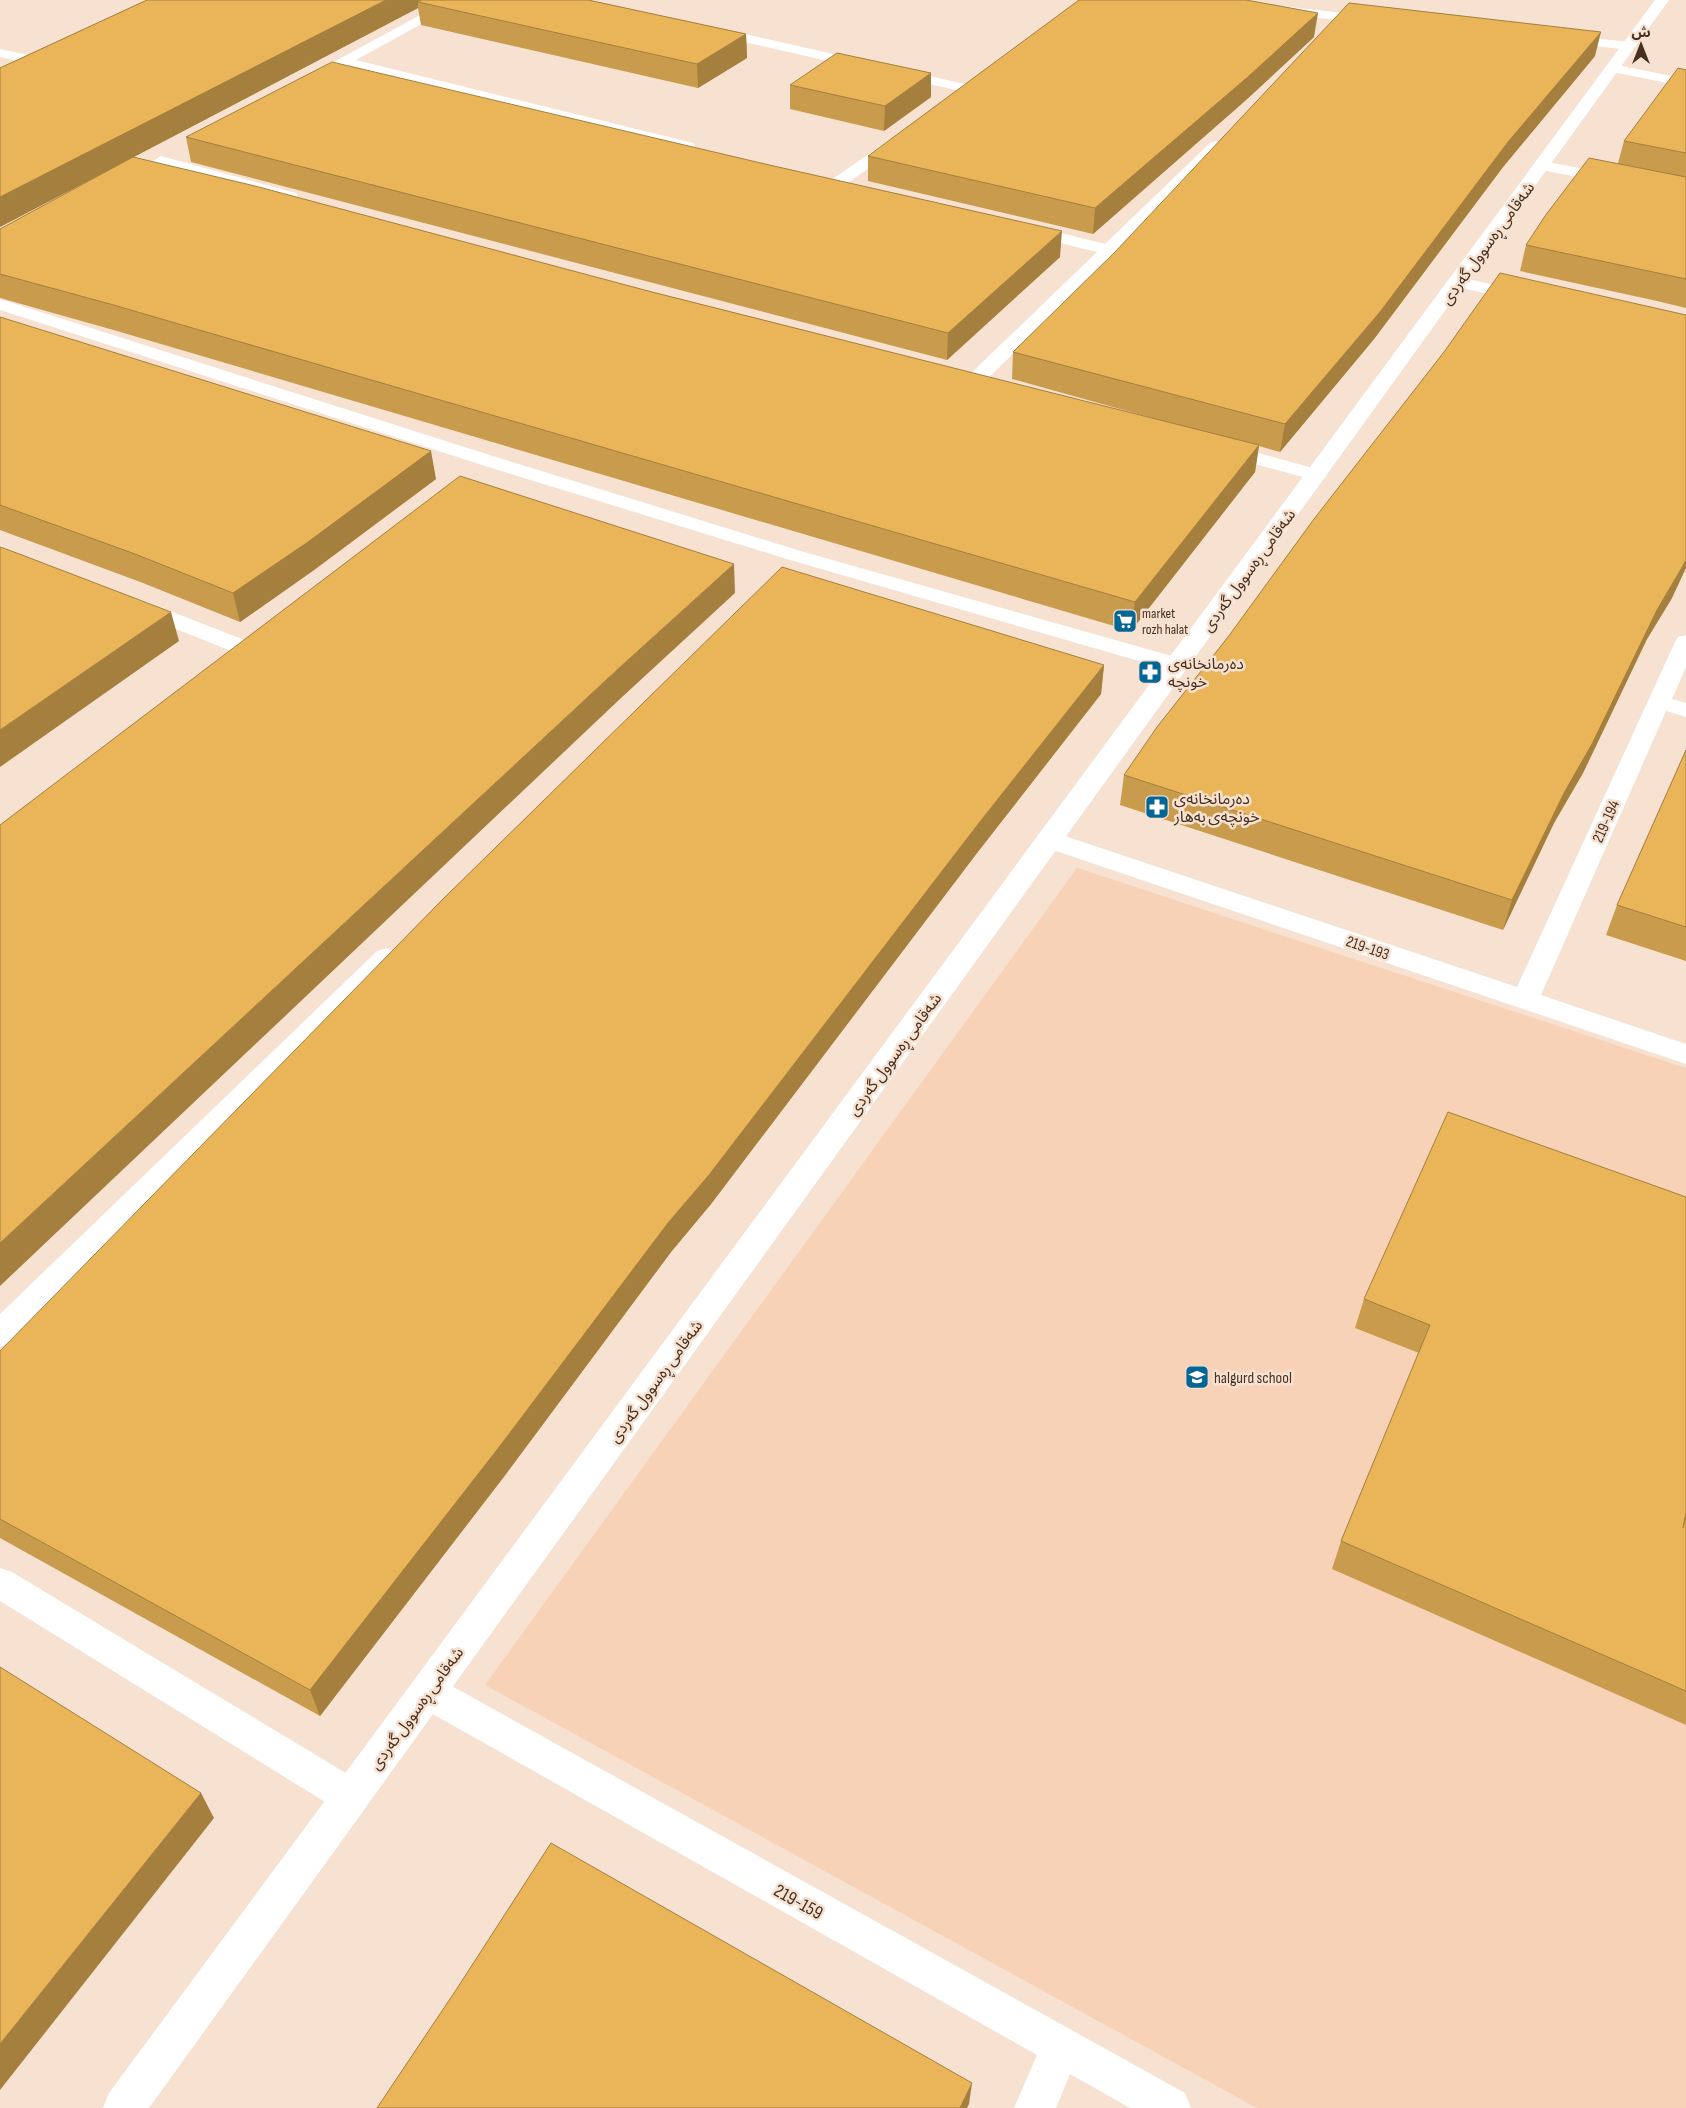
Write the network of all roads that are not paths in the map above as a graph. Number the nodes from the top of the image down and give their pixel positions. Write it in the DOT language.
graph roads {
  1 [pos="458,0"];
  2 [pos="1662,0"];
  3 [pos="1268,8"];
  4 [pos="1344,16"];
  5 [pos="1383,21"];
  6 [pos="692,26"];
  7 [pos="1330,31"];
  8 [pos="1551,38"];
  9 [pos="1630,46"];
  10 [pos="0,53"];
  11 [pos="343,61"];
  12 [pos="1613,68"];
  13 [pos="325,70"];
  14 [pos="15,72"];
  15 [pos="984,78"];
  16 [pos="1686,83"];
  17 [pos="969,90"];
  18 [pos="954,101"];
  19 [pos="909,134"];
  20 [pos="1228,134"];
  21 [pos="702,150"];
  22 [pos="179,151"];
  23 [pos="161,161"];
  24 [pos="1543,166"];
  25 [pos="144,169"];
  26 [pos="818,178"];
  27 [pos="837,183"];
  28 [pos="857,188"];
  29 [pos="1686,194"];
  30 [pos="304,200"];
  31 [pos="1012,226"];
  32 [pos="1109,250"];
  33 [pos="1458,282"];
  34 [pos="1543,301"];
  35 [pos="0,304"];
  36 [pos="954,377"];
  37 [pos="973,382"];
  38 [pos="992,388"];
  39 [pos="1203,444"];
  40 [pos="489,461"];
  41 [pos="1317,475"];
  42 [pos="466,479"];
  43 [pos="797,556"];
  44 [pos="776,577"];
  45 [pos="120,598"];
  46 [pos="1686,642"];
  47 [pos="249,650"];
  48 [pos="1178,665"];
  49 [pos="1659,702"];
  50 [pos="1686,710"];
  51 [pos="1050,840"];
  52 [pos="406,938"];
  53 [pos="1525,1000"];
  54 [pos="1686,1054"];
  55 [pos="0,1334"];
  56 [pos="0,1584"];
  57 [pos="428,1692"];
  58 [pos="352,1797"];
  59 [pos="1060,2048"];
  60 [pos="124,2108"];
  61 [pos="1035,2108"];
  62 [pos="1170,2108"];
  1 -- 11 [label="street"];
  2 -- 9 [label="street, شەقامی ڕەسوول گەردی"];
  3 -- 4 [label="street"];
  4 -- 5 [label="street"];
  4 -- 7 [label="street"];
  6 -- 17 [label="street"];
  8 -- 9 [label="street"];
  9 -- 12 [label="street, شەقامی ڕەسوول گەردی"];
  10 -- 14 [label="street"];
  11 -- 13 [label="street"];
  11 -- 21 [label="street"];
  12 -- 16 [label="street"];
  12 -- 24 [label="street, شەقامی ڕەسوول گەردی"];
  15 -- 17 [label="street"];
  17 -- 18 [label="street"];
  19 -- 27 [label="street"];
  20 -- 32 [label="street"];
  22 -- 23 [label="street"];
  23 -- 25 [label="street"];
  23 -- 30 [label="street"];
  24 -- 29 [label="street"];
  24 -- 33 [label="street, شەقامی ڕەسوول گەردی"];
  26 -- 27 [label="street"];
  27 -- 28 [label="street"];
  31 -- 32 [label="street"];
  32 -- 37 [label="street"];
  33 -- 34 [label="street"];
  33 -- 41 [label="street, شەقامی ڕەسوول گەردی"];
  35 -- 40 [label="street"];
  36 -- 37 [label="street"];
  37 -- 38 [label="street"];
  39 -- 41 [label="street"];
  40 -- 42 [label="street"];
  40 -- 43 [label="street"];
  41 -- 48 [label="street, شەقامی ڕەسوول گەردی"];
  43 -- 44 [label="street"];
  43 -- 48 [label="street"];
  45 -- 47 [label="street"];
  46 -- 49 [label="street, 219-194"];
  48 -- 51 [label="street, شەقامی ڕەسوول گەردی"];
  49 -- 50 [label="street"];
  49 -- 53 [label="street, 219-194"];
  51 -- 53 [label="street, 219-193"];
  51 -- 57 [label="street, شەقامی ڕەسوول گەردی"];
  52 -- 55 [label="street"];
  53 -- 54 [label="street, 219-193"];
  56 -- 58 [label="street"];
  57 -- 58 [label="street, شەقامی ڕەسوول گەردی"];
  57 -- 59 [label="street, 219-159"];
  58 -- 60 [label="street, شەقامی ڕەسوول گەردی"];
  59 -- 61 [label="street"];
  59 -- 62 [label="street, 219-159"];
}
